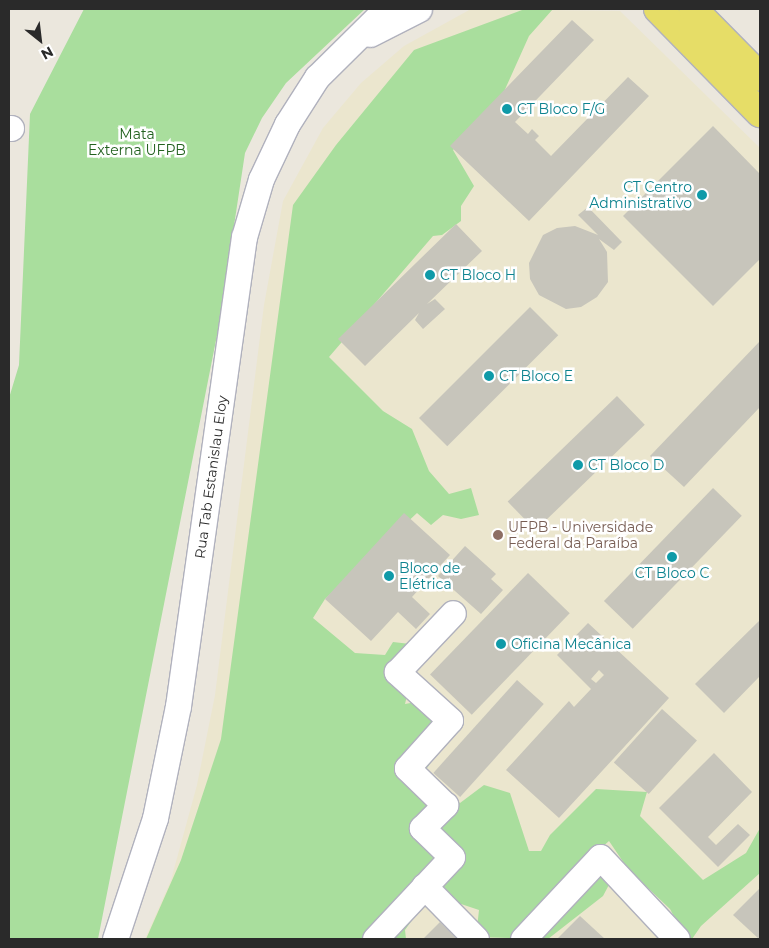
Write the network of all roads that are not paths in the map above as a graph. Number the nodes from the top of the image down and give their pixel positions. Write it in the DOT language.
graph roads {
  1 [pos="386,9"];
  2 [pos="419,9"];
  3 [pos="658,9"];
  4 [pos="693,9"];
  5 [pos="357,40"];
  6 [pos="760,77"];
  7 [pos="760,113"];
  8 [pos="453,613"];
  9 [pos="424,886"];
  10 [pos="115,939"];
  11 [pos="375,939"];
  12 [pos="476,939"];
  13 [pos="522,939"];
  14 [pos="677,939"];
  1 -- 5 [label="street, Rua Tab Estanislau Eloy"];
  2 -- 5 [label="street, Rua Tab Estanislau Eloy"];
  3 -- 7 [label="main road"];
  4 -- 6 [label="main road"];
  5 -- 10 [label="street, Rua Tab Estanislau Eloy"];
  8 -- 9 [label="street"];
  9 -- 11 [label="street"];
  9 -- 12 [label="street"];
  13 -- 14 [label="street"];
}
